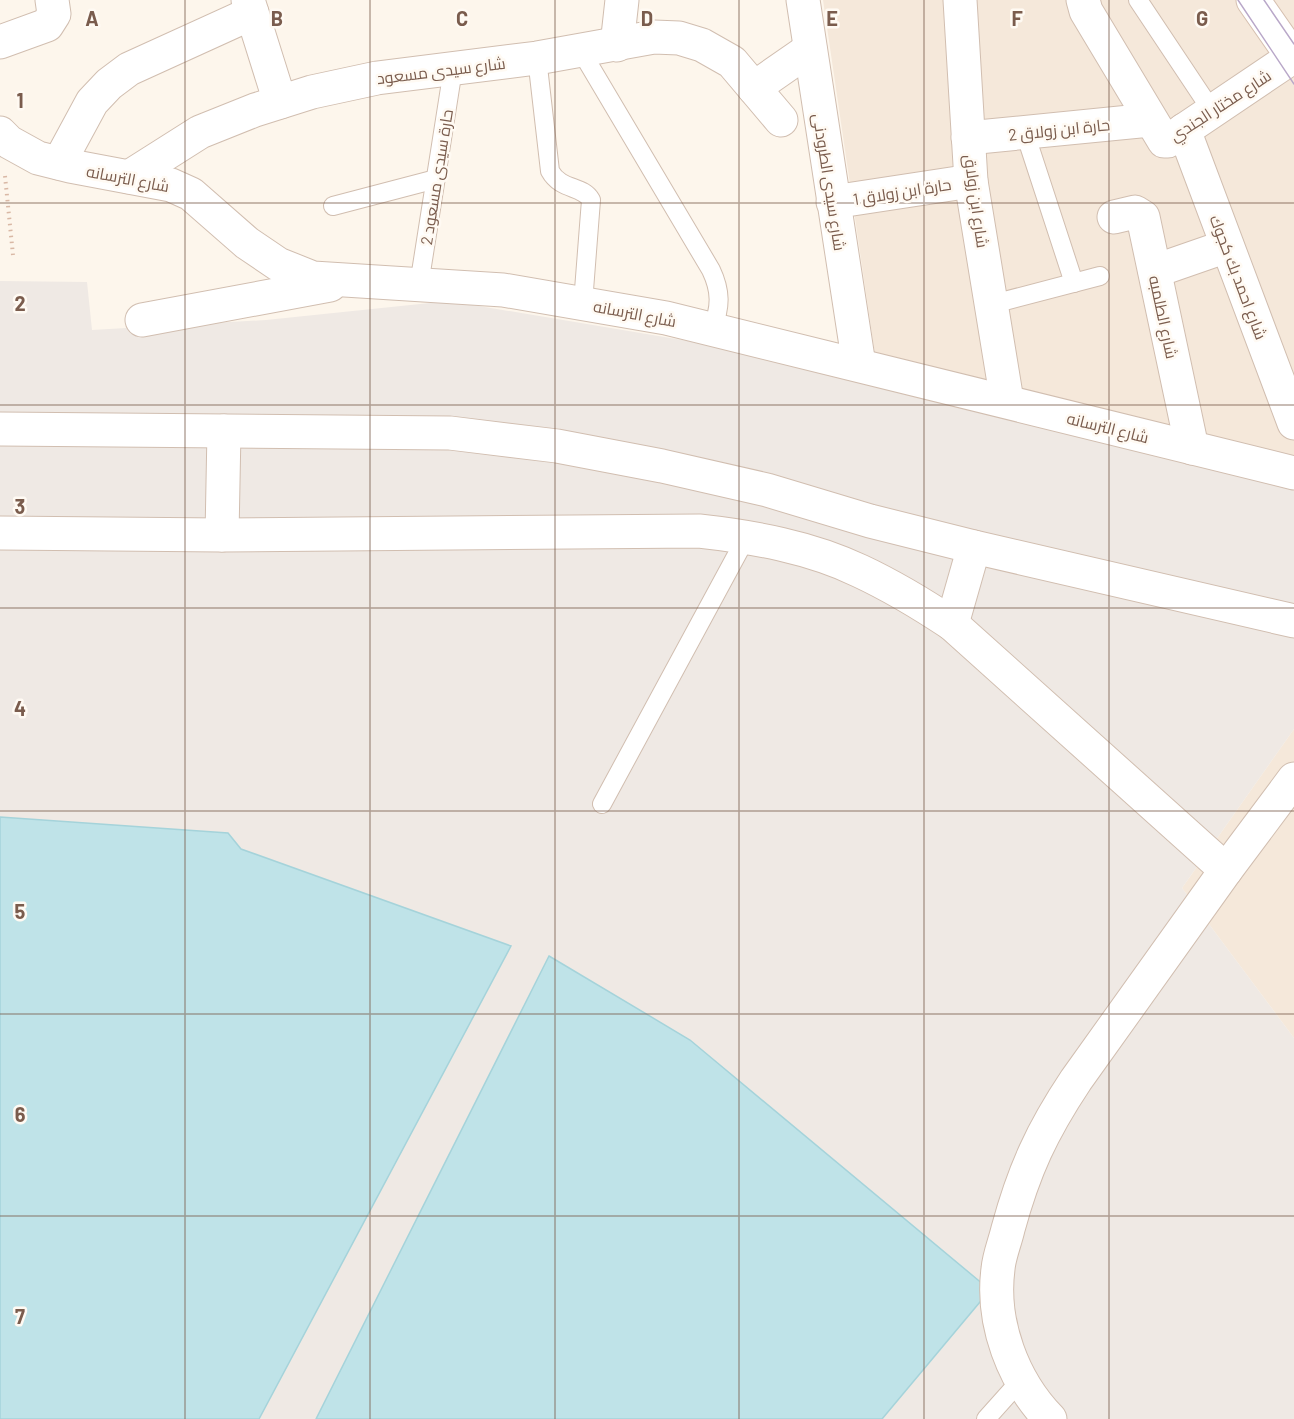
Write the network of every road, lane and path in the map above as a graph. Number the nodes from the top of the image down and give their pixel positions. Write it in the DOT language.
graph roads {
  1 [pos="52,0"];
  2 [pos="622,0"];
  3 [pos="802,0"];
  4 [pos="960,0"];
  5 [pos="1083,0"];
  6 [pos="1138,0"];
  7 [pos="1253,0"];
  8 [pos="250,6"];
  9 [pos="0,42"];
  10 [pos="617,45"];
  11 [pos="810,49"];
  12 [pos="581,51"];
  13 [pos="537,58"];
  14 [pos="1294,58"];
  15 [pos="453,69"];
  16 [pos="754,88"];
  17 [pos="280,102"];
  18 [pos="1212,111"];
  19 [pos="781,120"];
  20 [pos="1150,120"];
  21 [pos="1184,130"];
  22 [pos="0,133"];
  23 [pos="1025,133"];
  24 [pos="968,138"];
  25 [pos="58,163"];
  26 [pos="129,177"];
  27 [pos="436,179"];
  28 [pos="971,181"];
  29 [pos="833,202"];
  30 [pos="333,206"];
  31 [pos="1114,217"];
  32 [pos="1227,246"];
  33 [pos="14,255"];
  34 [pos="1155,271"];
  35 [pos="1100,276"];
  36 [pos="350,281"];
  37 [pos="1074,283"];
  38 [pos="419,285"];
  39 [pos="583,303"];
  40 [pos="993,304"];
  41 [pos="142,320"];
  42 [pos="712,329"];
  43 [pos="859,365"];
  44 [pos="1007,401"];
  45 [pos="1294,423"];
  46 [pos="0,429"];
  47 [pos="224,431"];
  48 [pos="1192,448"];
  49 [pos="1294,473"];
  50 [pos="0,533"];
  51 [pos="222,535"];
  52 [pos="747,537"];
  53 [pos="974,548"];
  54 [pos="1294,621"];
  55 [pos="952,624"];
  56 [pos="1294,779"];
  57 [pos="602,804"];
  58 [pos="1226,870"];
  59 [pos="1020,1381"];
  60 [pos="986,1419"];
  61 [pos="1050,1419"];
  1 -- 9 [label="street"];
  2 -- 10 [label="street"];
  3 -- 11 [label="street, شارع سيدى الطرودنى"];
  4 -- 24 [label="street, شارع ابن زولاق"];
  5 -- 20 [label="street, شارع مختار الجندي"];
  6 -- 18 [label="lane"];
  7 -- 14 [label="street"];
  8 -- 17 [label="street"];
  8 -- 25 [label="street"];
  10 -- 12 [label="street, شارع سيدى مسعود"];
  10 -- 16 [label="street, شارع سيدى مسعود"];
  11 -- 16 [label="street"];
  11 -- 29 [label="street, شارع سيدى الطرودنى"];
  12 -- 13 [label="street, شارع سيدى مسعود"];
  12 -- 42 [label="lane"];
  13 -- 15 [label="street, شارع سيدى مسعود"];
  13 -- 39 [label="lane"];
  14 -- 18 [label="street, شارع مختار الجندي"];
  15 -- 17 [label="street, شارع سيدى مسعود"];
  15 -- 27 [label="lane, حارة سيدى مسعود 2"];
  16 -- 19 [label="street, شارع سيدى مسعود"];
  17 -- 26 [label="street, شارع سيدى مسعود"];
  18 -- 21 [label="street, شارع مختار الجندي"];
  20 -- 21 [label="street, شارع مختار الجندي"];
  20 -- 23 [label="street, حارة ابن زولاق 2"];
  21 -- 32 [label="street, شارع احمد بك كجوك"];
  22 -- 25 [label="street, شارع الترسانه"];
  22 -- 33 [label="path"];
  23 -- 24 [label="street, حارة ابن زولاق 2"];
  23 -- 37 [label="lane"];
  24 -- 28 [label="street, شارع ابن زولاق"];
  25 -- 26 [label="street, شارع الترسانه"];
  26 -- 36 [label="street, شارع الترسانه"];
  27 -- 30 [label="lane"];
  27 -- 38 [label="lane, حارة سيدى مسعود 2"];
  28 -- 29 [label="street, حارة ابن زولاق 1"];
  28 -- 40 [label="street, شارع ابن زولاق"];
  29 -- 43 [label="street, شارع سيدى الطرودنى"];
  31 -- 34 [label="street, شارع الطلمبه"];
  32 -- 34 [label="street"];
  32 -- 45 [label="street, شارع احمد بك كجوك"];
  34 -- 48 [label="street, شارع الطلمبه"];
  35 -- 37 [label="lane"];
  36 -- 38 [label="street, شارع الترسانه"];
  36 -- 41 [label="street"];
  37 -- 40 [label="lane"];
  38 -- 39 [label="street, شارع الترسانه"];
  39 -- 42 [label="street, شارع الترسانه"];
  40 -- 44 [label="street, شارع ابن زولاق"];
  42 -- 43 [label="street, شارع الترسانه"];
  43 -- 44 [label="street, شارع الترسانه"];
  44 -- 48 [label="street, شارع الترسانه"];
  46 -- 47 [label="street"];
  47 -- 51 [label="street"];
  47 -- 53 [label="street"];
  48 -- 49 [label="street, شارع الترسانه"];
  50 -- 51 [label="street"];
  51 -- 52 [label="street"];
  52 -- 55 [label="street"];
  52 -- 57 [label="lane"];
  53 -- 54 [label="street"];
  53 -- 55 [label="street"];
  55 -- 58 [label="street"];
  56 -- 58 [label="street"];
  58 -- 59 [label="street"];
  59 -- 60 [label="lane"];
  59 -- 61 [label="street"];
}
